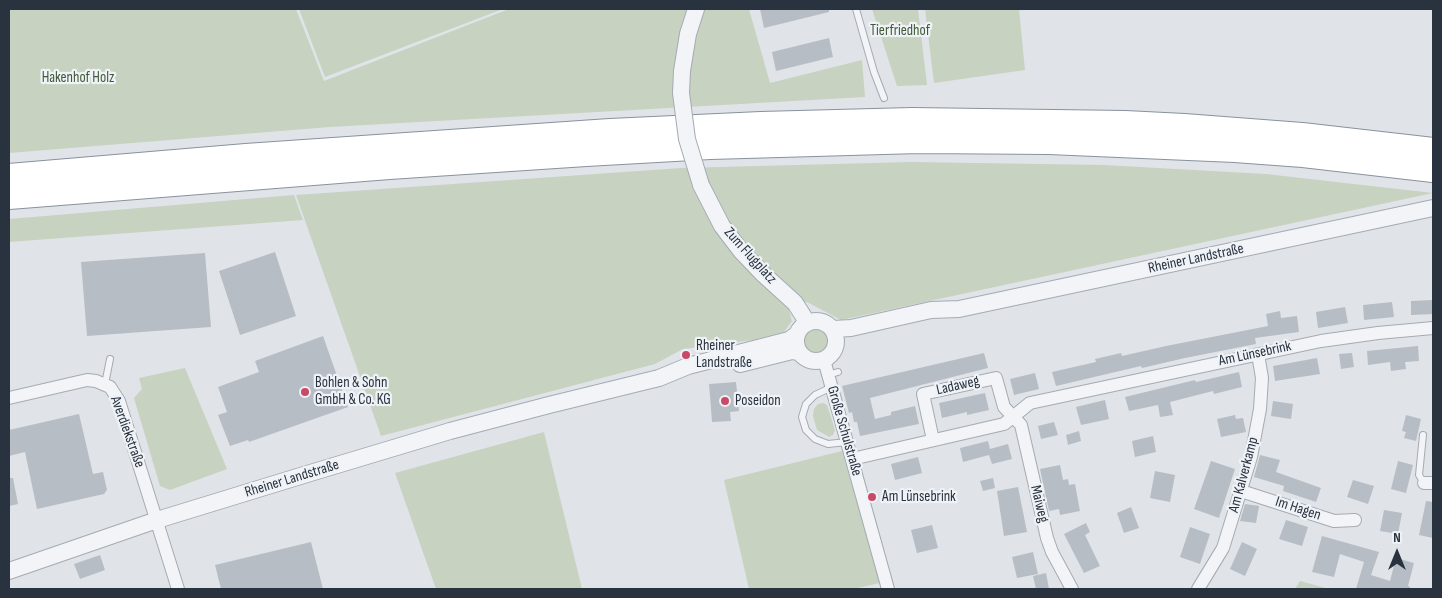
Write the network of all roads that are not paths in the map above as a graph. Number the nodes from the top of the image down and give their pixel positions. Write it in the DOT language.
graph roads {
  1 [pos="696,9"];
  2 [pos="856,9"];
  3 [pos="884,98"];
  4 [pos="1430,163"];
  5 [pos="9,176"];
  6 [pos="9,197"];
  7 [pos="1433,208"];
  8 [pos="807,322"];
  9 [pos="1433,328"];
  10 [pos="796,335"];
  11 [pos="835,336"];
  12 [pos="799,352"];
  13 [pos="1258,354"];
  14 [pos="110,359"];
  15 [pos="830,374"];
  16 [pos="659,378"];
  17 [pos="105,384"];
  18 [pos="9,398"];
  19 [pos="1014,416"];
  20 [pos="1423,435"];
  21 [pos="933,440"];
  22 [pos="847,442"];
  23 [pos="852,459"];
  24 [pos="1429,483"];
  25 [pos="1241,491"];
  26 [pos="157,520"];
  27 [pos="1355,520"];
  28 [pos="9,571"];
  29 [pos="178,589"];
  30 [pos="888,589"];
  31 [pos="1072,589"];
  32 [pos="1198,589"];
  1 -- 8 [label="street, Zum Flugplatz, bridge"];
  2 -- 3 [label="lane"];
  4 -- 5 [label="highway"];
  4 -- 6 [label="highway"];
  7 -- 11 [label="street, Rheiner Landstraße"];
  8 -- 10 [label="street"];
  8 -- 11 [label="street"];
  9 -- 13 [label="street, Am Lünsebrink"];
  10 -- 12 [label="street"];
  10 -- 16 [label="street, Rheiner Landstraße"];
  11 -- 15 [label="street"];
  12 -- 15 [label="street"];
  12 -- 16 [label="street, Rheiner Landstraße"];
  13 -- 19 [label="street, Am Lünsebrink"];
  13 -- 25 [label="street, Am Kalverkamp"];
  14 -- 17 [label="lane"];
  15 -- 22 [label="street, Große Schulstraße"];
  15 -- 22 [label="lane"];
  16 -- 26 [label="street, Rheiner Landstraße"];
  17 -- 18 [label="street, Averdiekstraße"];
  17 -- 26 [label="street, Averdiekstraße"];
  19 -- 21 [label="street, Am Lünsebrink"];
  19 -- 21 [label="street, Ladaweg"];
  19 -- 31 [label="street, Maiweg"];
  20 -- 24 [label="lane"];
  21 -- 23 [label="street, Am Lünsebrink"];
  22 -- 23 [label="street, Große Schulstraße"];
  23 -- 30 [label="street, Große Schulstraße"];
  25 -- 27 [label="street, Im Hagen"];
  25 -- 32 [label="street, Am Kalverkamp"];
  26 -- 28 [label="street, Rheiner Landstraße"];
  26 -- 29 [label="street"];
}
